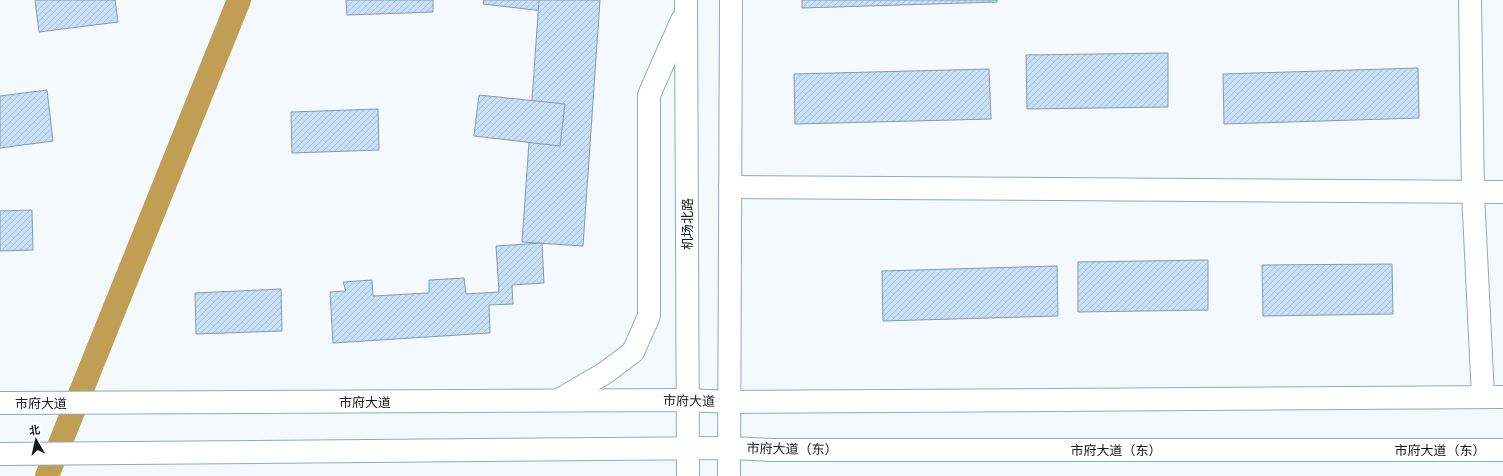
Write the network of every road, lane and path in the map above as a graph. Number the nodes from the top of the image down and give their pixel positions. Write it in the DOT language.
graph roads {
  1 [pos="731,0"];
  2 [pos="1470,0"];
  3 [pos="686,6"];
  4 [pos="730,187"];
  5 [pos="1503,192"];
  6 [pos="1473,193"];
  7 [pos="1493,397"];
  8 [pos="688,400"];
  9 [pos="558,401"];
  10 [pos="729,402"];
  11 [pos="0,403"];
  12 [pos="688,448"];
  13 [pos="729,448"];
  14 [pos="1503,450"];
  15 [pos="0,454"];
  16 [pos="688,476"];
  17 [pos="729,476"];
  1 -- 4 [label="main road"];
  2 -- 6 [label="main road"];
  3 -- 8 [label="main road, 机场北路"];
  3 -- 9 [label="main road"];
  4 -- 6 [label="main road"];
  4 -- 10 [label="main road"];
  5 -- 6 [label="main road"];
  6 -- 7 [label="main road"];
  7 -- 10 [label="main road"];
  8 -- 9 [label="main road, 市府大道"];
  8 -- 10 [label="main road, 市府大道"];
  8 -- 12 [label="main road, 机场北路"];
  9 -- 11 [label="main road, 市府大道"];
  10 -- 13 [label="main road"];
  12 -- 13 [label="main road"];
  12 -- 15 [label="main road"];
  12 -- 16 [label="main road, 机场北路"];
  13 -- 14 [label="main road, 市府大道（东）"];
  13 -- 17 [label="main road"];
}
